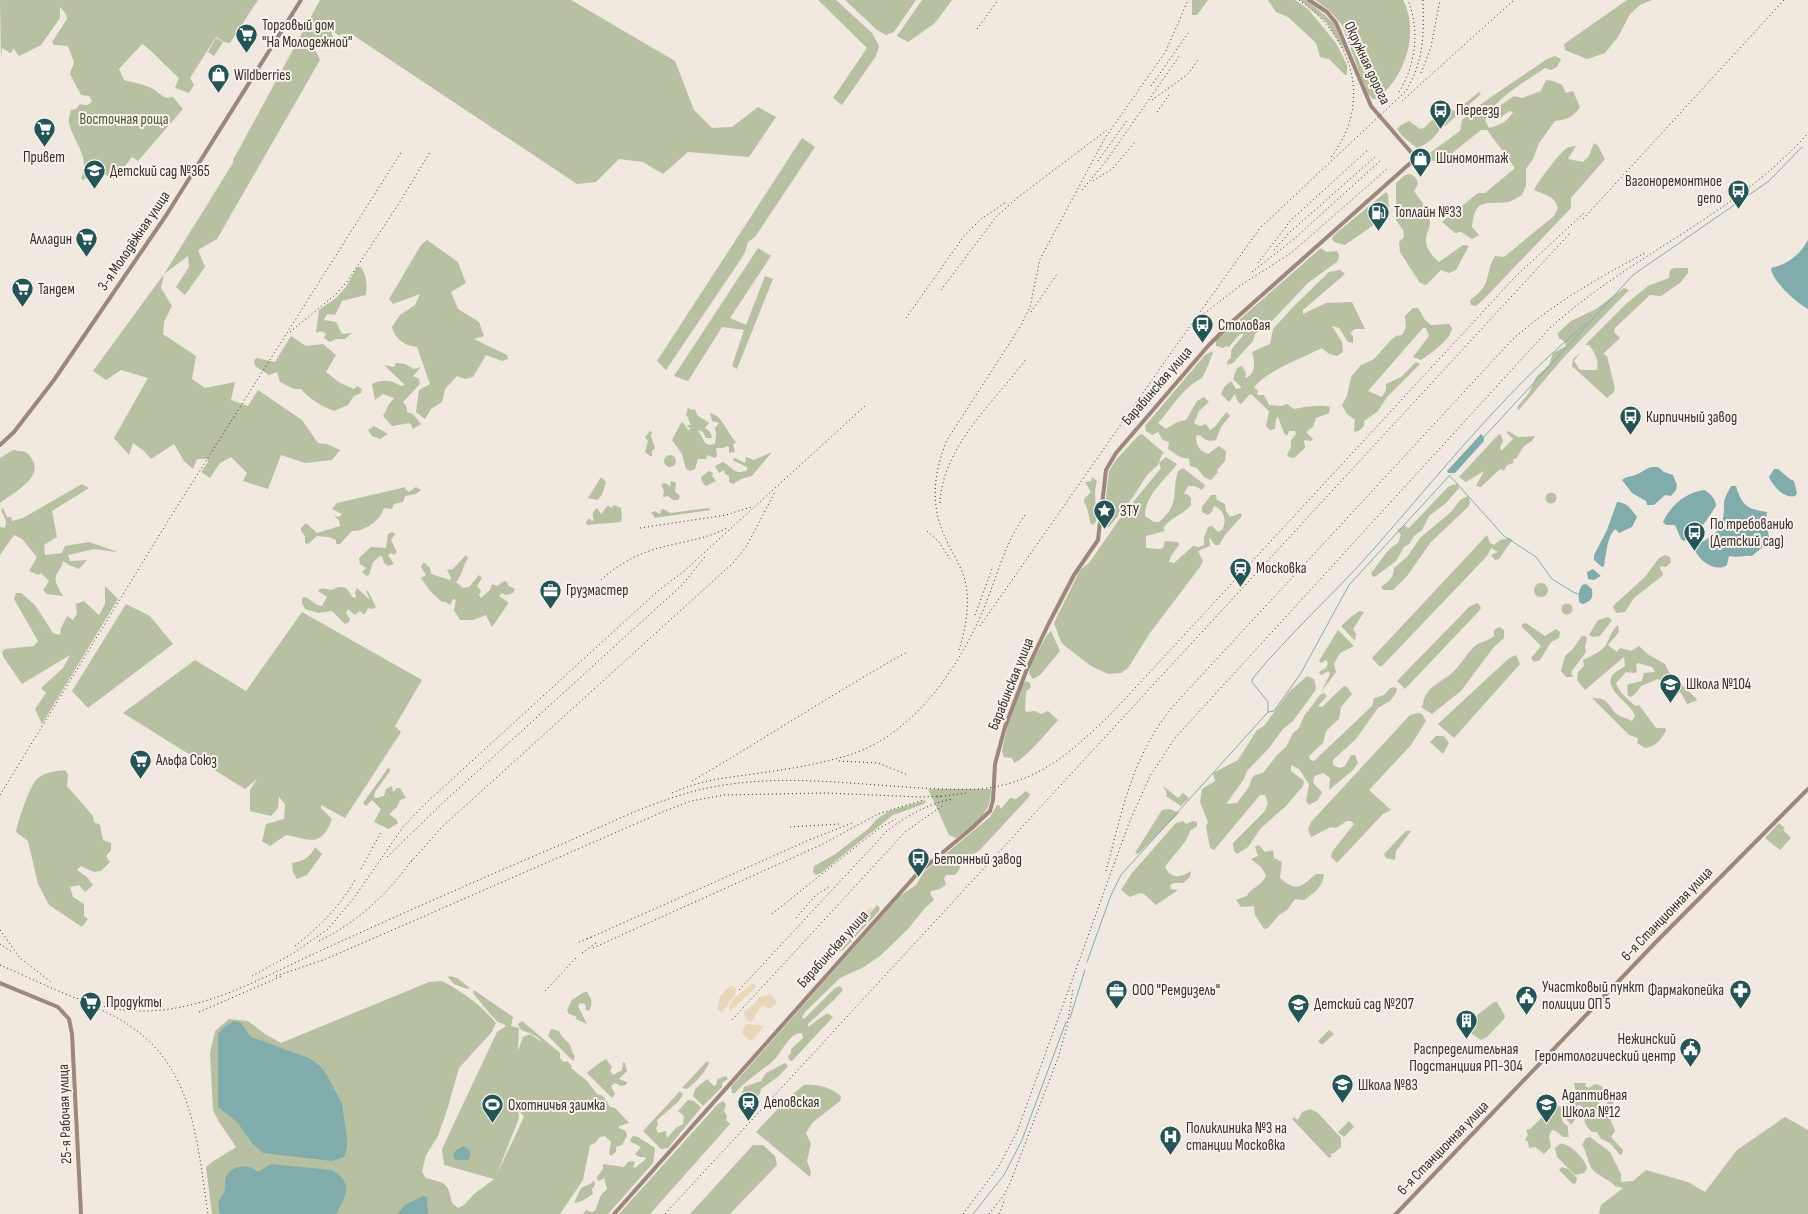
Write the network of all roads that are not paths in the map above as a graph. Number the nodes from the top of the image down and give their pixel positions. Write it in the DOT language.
graph roads {
  1 [pos="301,0"];
  2 [pos="1309,0"];
  3 [pos="1416,158"];
  4 [pos="0,445"];
  5 [pos="1808,789"];
  6 [pos="0,983"];
  7 [pos="81,1214"];
  8 [pos="614,1214"];
  9 [pos="1396,1214"];
  1 -- 4 [label="main road, 3-я Молодёжная улица"];
  2 -- 3 [label="main road, Окружная дорога"];
  3 -- 8 [label="main road, Барабинская улица"];
  5 -- 9 [label="main road, 6-я Станционная улица"];
  6 -- 7 [label="main road, 25-я Рабочая улица"];
}
